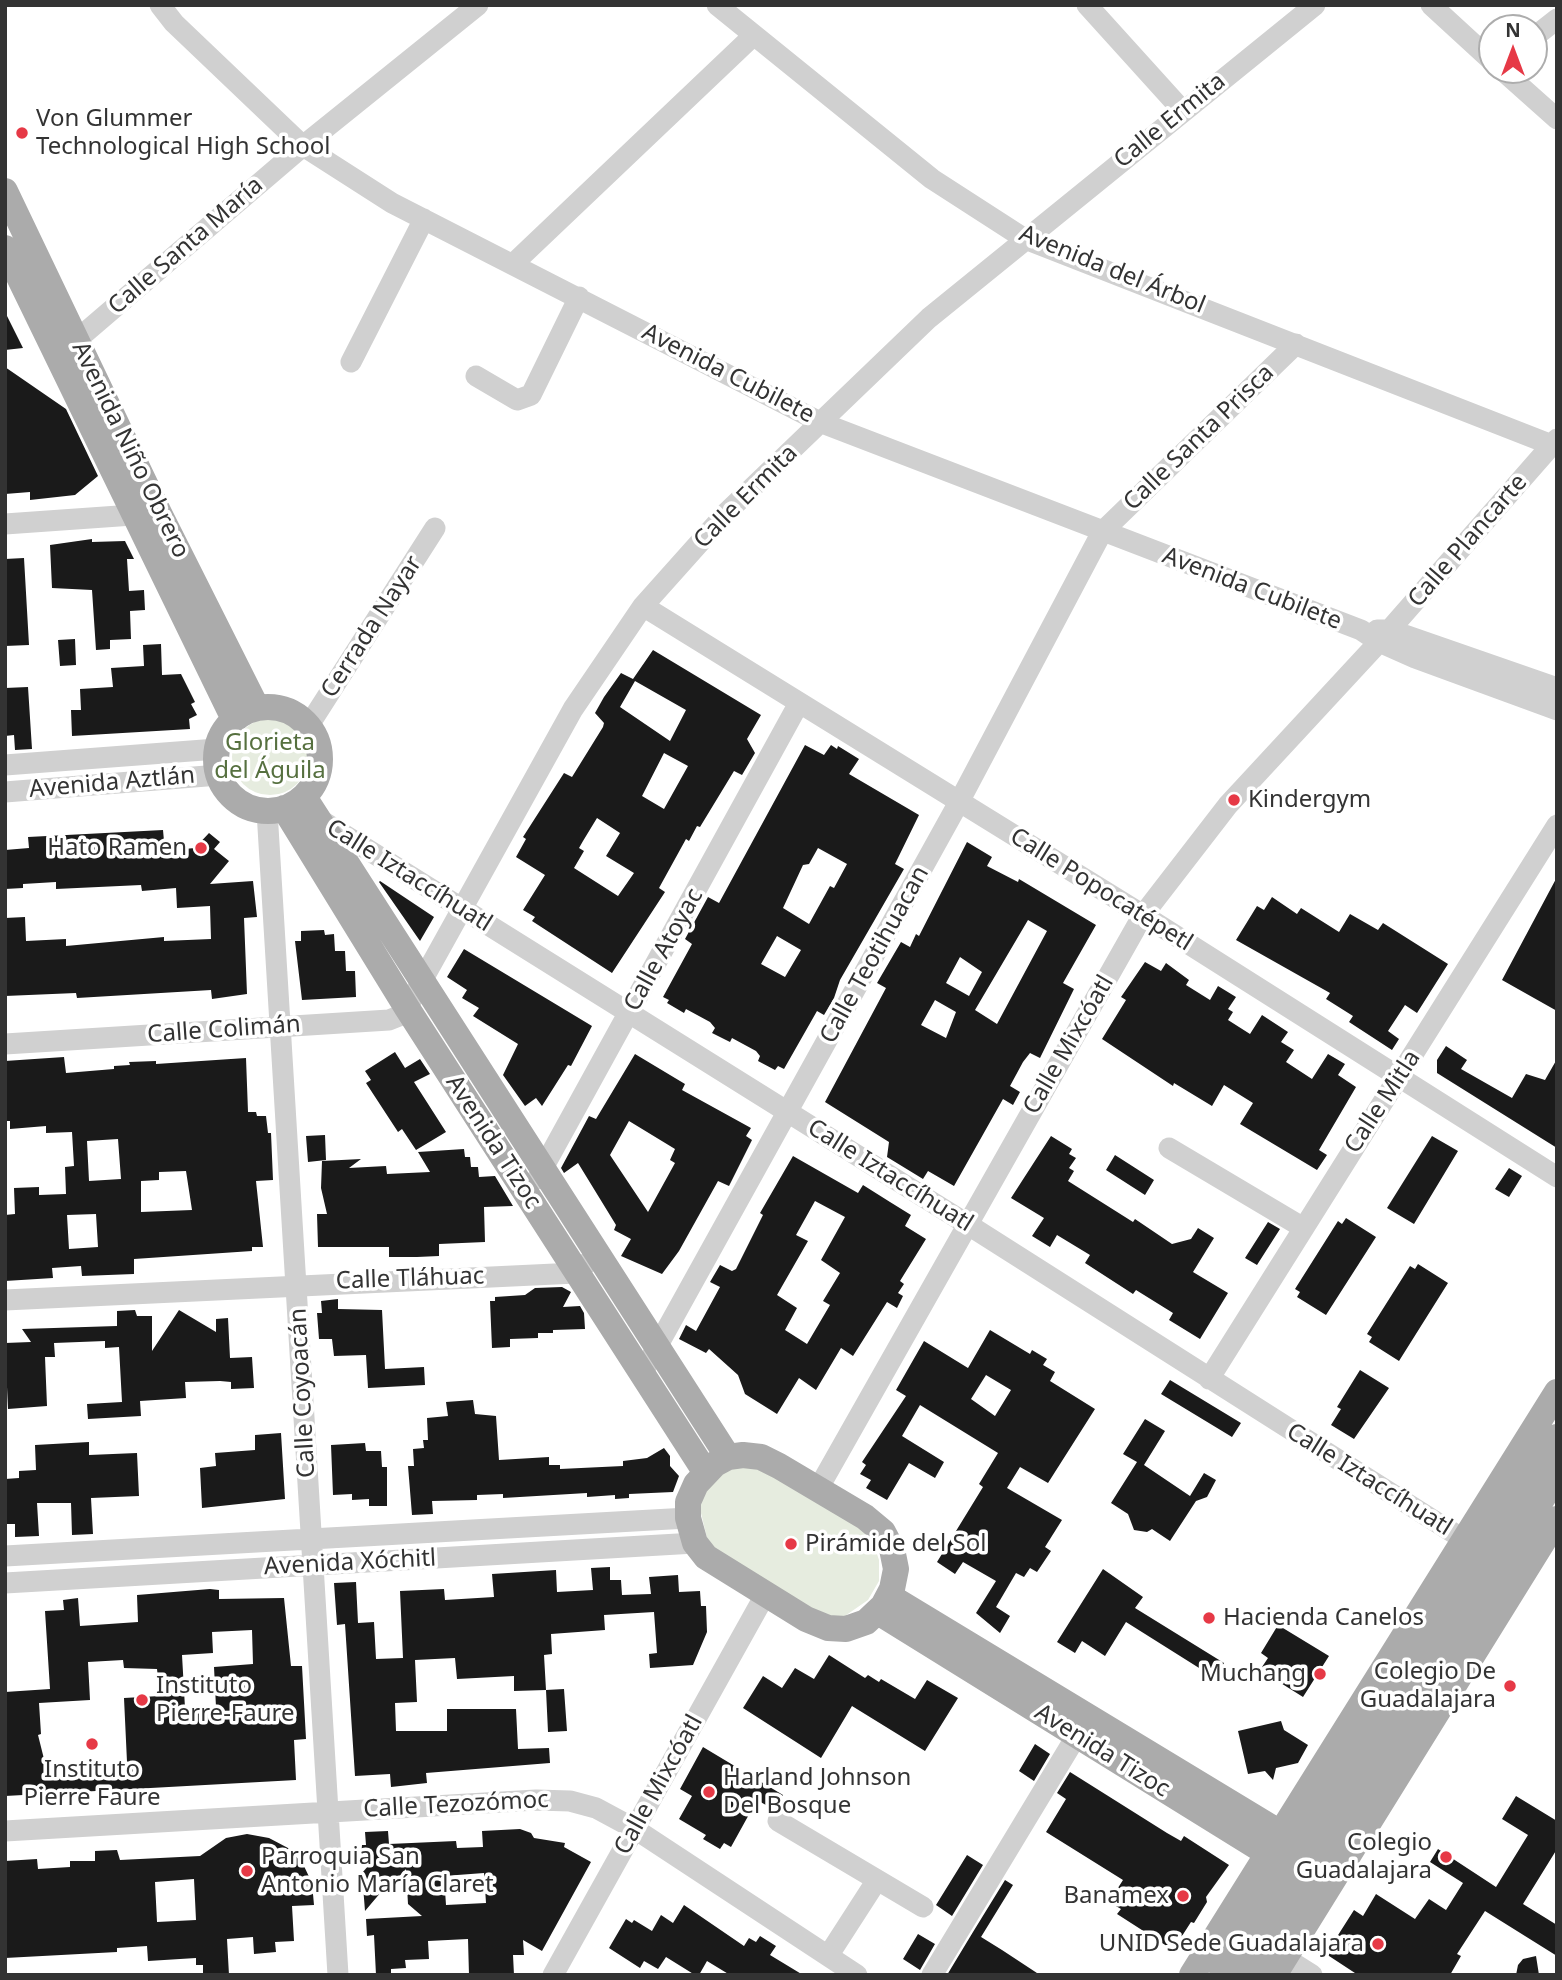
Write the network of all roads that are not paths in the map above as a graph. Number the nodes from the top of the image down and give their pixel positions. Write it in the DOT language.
graph roads {
  1 [pos="160,5"];
  2 [pos="478,5"];
  3 [pos="717,5"];
  4 [pos="1087,5"];
  5 [pos="1315,5"];
  6 [pos="1431,5"];
  7 [pos="754,35"];
  8 [pos="1478,48"];
  9 [pos="1518,84"];
  10 [pos="1182,110"];
  11 [pos="1557,119"];
  12 [pos="303,146"];
  13 [pos="5,191"];
  14 [pos="424,219"];
  15 [pos="1025,239"];
  16 [pos="9,263"];
  17 [pos="513,264"];
  18 [pos="579,298"];
  19 [pos="1296,344"];
  20 [pos="67,348"];
  21 [pos="351,362"];
  22 [pos="476,376"];
  23 [pos="822,423"];
  24 [pos="1556,443"];
  25 [pos="146,514"];
  26 [pos="5,524"];
  27 [pos="435,528"];
  28 [pos="1102,532"];
  29 [pos="643,606"];
  30 [pos="1384,636"];
  31 [pos="1557,688"];
  32 [pos="799,703"];
  33 [pos="1557,710"];
  34 [pos="246,713"];
  35 [pos="309,725"];
  36 [pos="218,762"];
  37 [pos="5,765"];
  38 [pos="5,792"];
  39 [pos="959,802"];
  40 [pos="292,808"];
  41 [pos="1557,825"];
  42 [pos="463,908"];
  43 [pos="1143,915"];
  44 [pos="423,981"];
  45 [pos="408,1008"];
  46 [pos="629,1014"];
  47 [pos="281,1027"];
  48 [pos="5,1044"];
  49 [pos="1399,1078"];
  50 [pos="788,1112"];
  51 [pos="1169,1147"];
  52 [pos="543,1168"];
  53 [pos="1557,1177"];
  54 [pos="528,1196"];
  55 [pos="967,1224"];
  56 [pos="1302,1227"];
  57 [pos="598,1255"];
  58 [pos="576,1273"];
  59 [pos="296,1284"];
  60 [pos="5,1300"];
  61 [pos="657,1347"];
  62 [pos="642,1374"];
  63 [pos="1209,1378"];
  64 [pos="1557,1392"];
  65 [pos="1557,1437"];
  66 [pos="728,1457"];
  67 [pos="706,1473"];
  68 [pos="1557,1475"];
  69 [pos="818,1489"];
  70 [pos="688,1518"];
  71 [pos="1557,1519"];
  72 [pos="312,1539"];
  73 [pos="1464,1539"];
  74 [pos="695,1543"];
  75 [pos="5,1556"];
  76 [pos="313,1565"];
  77 [pos="5,1583"];
  78 [pos="765,1595"];
  79 [pos="883,1604"];
  80 [pos="1077,1735"];
  81 [pos="1114,1745"];
  82 [pos="328,1812"];
  83 [pos="778,1821"];
  84 [pos="635,1829"];
  85 [pos="5,1831"];
  86 [pos="1304,1861"];
  87 [pos="877,1880"];
  88 [pos="923,1907"];
  89 [pos="828,1956"];
  90 [pos="1279,1966"];
  91 [pos="853,1973"];
  92 [pos="338,1975"];
  93 [pos="553,1975"];
  94 [pos="932,1975"];
  95 [pos="1192,1975"];
  96 [pos="1222,1975"];
  97 [pos="1246,1975"];
  98 [pos="1312,1975"];
  1 -- 12 [label="street, Avenida Cubilete"];
  2 -- 12 [label="street, Calle Santa María"];
  3 -- 7 [label="street, Avenida del Árbol"];
  4 -- 10 [label="street"];
  5 -- 10 [label="street, Calle Ermita"];
  6 -- 8 [label="street"];
  7 -- 15 [label="street, Avenida del Árbol"];
  7 -- 17 [label="street"];
  9 -- 11 [label="street"];
  10 -- 15 [label="street, Calle Ermita"];
  12 -- 14 [label="street, Avenida Cubilete"];
  12 -- 20 [label="street, Calle Santa María"];
  13 -- 20 [label="main road, Avenida Niño Obrero"];
  14 -- 17 [label="street, Avenida Cubilete"];
  14 -- 21 [label="street"];
  15 -- 19 [label="street, Avenida del Árbol"];
  15 -- 23 [label="street, Calle Ermita"];
  16 -- 20 [label="main road, Avenida Niño Obrero"];
  17 -- 18 [label="street, Avenida Cubilete"];
  18 -- 22 [label="street"];
  18 -- 23 [label="street, Avenida Cubilete"];
  19 -- 24 [label="street, Avenida del Árbol"];
  19 -- 28 [label="street, Calle Santa Prisca"];
  20 -- 25 [label="main road, Avenida Niño Obrero"];
  23 -- 28 [label="street, Avenida Cubilete"];
  23 -- 29 [label="street, Calle Ermita"];
  24 -- 30 [label="street, Calle Plancarte"];
  25 -- 26 [label="street"];
  25 -- 34 [label="main road, Avenida Niño Obrero"];
  27 -- 35 [label="street, Cerrada Nayar"];
  28 -- 30 [label="street, Avenida Cubilete"];
  28 -- 39 [label="street, Calle Teotihuacan"];
  29 -- 32 [label="street, Calle Popocatépetl"];
  29 -- 42 [label="street, Calle Ermita"];
  30 -- 31 [label="street, Avenida Cubilete"];
  30 -- 33 [label="street, Avenida Cubilete"];
  30 -- 43 [label="street, Calle Mixcóatl"];
  32 -- 39 [label="street, Calle Popocatépetl"];
  32 -- 46 [label="street, Calle Atoyac"];
  34 -- 35 [label="main road"];
  34 -- 36 [label="main road"];
  35 -- 40 [label="main road"];
  36 -- 37 [label="street, Avenida Aztlán"];
  36 -- 38 [label="street, Avenida Aztlán"];
  36 -- 40 [label="main road"];
  39 -- 43 [label="street, Calle Popocatépetl"];
  39 -- 50 [label="street, Calle Teotihuacan"];
  40 -- 42 [label="street, Calle Iztaccíhuatl"];
  40 -- 44 [label="main road, Avenida Tizoc"];
  40 -- 45 [label="main road, Avenida Tizoc"];
  40 -- 47 [label="street, Calle Coyoacán"];
  41 -- 49 [label="street, Calle Mitla"];
  42 -- 44 [label="street, Calle Ermita"];
  42 -- 46 [label="street, Calle Iztaccíhuatl"];
  43 -- 49 [label="street, Calle Popocatépetl"];
  43 -- 55 [label="street, Calle Mixcóatl"];
  44 -- 45 [label="street"];
  44 -- 52 [label="main road, Avenida Tizoc"];
  45 -- 47 [label="street, Calle Colimán"];
  45 -- 54 [label="main road, Avenida Tizoc"];
  46 -- 50 [label="street, Calle Iztaccíhuatl"];
  46 -- 52 [label="street, Calle Atoyac"];
  47 -- 48 [label="street, Calle Colimán"];
  47 -- 59 [label="street, Calle Coyoacán"];
  49 -- 53 [label="street, Calle Popocatépetl"];
  49 -- 56 [label="street, Calle Mitla"];
  50 -- 55 [label="street, Calle Iztaccíhuatl"];
  50 -- 61 [label="street, Calle Teotihuacan"];
  51 -- 56 [label="street"];
  52 -- 54 [label="street, Calle Atoyac"];
  52 -- 57 [label="main road, Avenida Tizoc"];
  54 -- 58 [label="main road, Avenida Tizoc"];
  55 -- 63 [label="street, Calle Iztaccíhuatl"];
  55 -- 69 [label="street, Calle Mixcóatl"];
  56 -- 63 [label="street, Calle Mitla"];
  57 -- 58 [label="street"];
  57 -- 61 [label="main road, Avenida Tizoc"];
  58 -- 59 [label="street, Calle Tláhuac"];
  58 -- 62 [label="main road, Avenida Tizoc"];
  59 -- 60 [label="street, Calle Tláhuac"];
  59 -- 72 [label="street, Calle Coyoacán"];
  61 -- 62 [label="street, Calle Teotihuacan"];
  61 -- 66 [label="main road, Avenida Tizoc"];
  62 -- 67 [label="main road, Avenida Tizoc"];
  63 -- 73 [label="street, Calle Iztaccíhuatl"];
  64 -- 73 [label="main road"];
  65 -- 86 [label="main road"];
  66 -- 67 [label="main road"];
  66 -- 69 [label="main road"];
  67 -- 70 [label="main road"];
  68 -- 86 [label="main road"];
  69 -- 79 [label="main road"];
  70 -- 72 [label="street, Avenida Xóchitl"];
  70 -- 74 [label="main road"];
  71 -- 86 [label="main road"];
  72 -- 75 [label="street, Avenida Xóchitl"];
  72 -- 76 [label="street, Calle Coyoacán"];
  73 -- 86 [label="main road"];
  74 -- 76 [label="street, Avenida Xóchitl"];
  74 -- 78 [label="main road"];
  76 -- 77 [label="street, Avenida Xóchitl"];
  76 -- 82 [label="street, Calle Coyoacán"];
  78 -- 79 [label="main road"];
  78 -- 84 [label="street, Calle Mixcóatl"];
  79 -- 80 [label="main road, Avenida Tizoc"];
  79 -- 81 [label="main road, Avenida Tizoc"];
  80 -- 81 [label="main road, Avenida Tizoc"];
  80 -- 94 [label="street"];
  81 -- 86 [label="main road, Avenida Tizoc"];
  82 -- 84 [label="street, Calle Tezozómoc"];
  82 -- 85 [label="street, Calle Tezozómoc"];
  82 -- 92 [label="street, Calle Coyoacán"];
  83 -- 87 [label="street"];
  84 -- 89 [label="street, Calle Tezozómoc"];
  84 -- 93 [label="street, Calle Mixcóatl"];
  86 -- 90 [label="main road"];
  86 -- 95 [label="main road"];
  86 -- 96 [label="main road"];
  86 -- 97 [label="main road"];
  87 -- 88 [label="street"];
  87 -- 89 [label="street"];
  89 -- 91 [label="street, Calle Tezozómoc"];
  90 -- 98 [label="street"];
}
